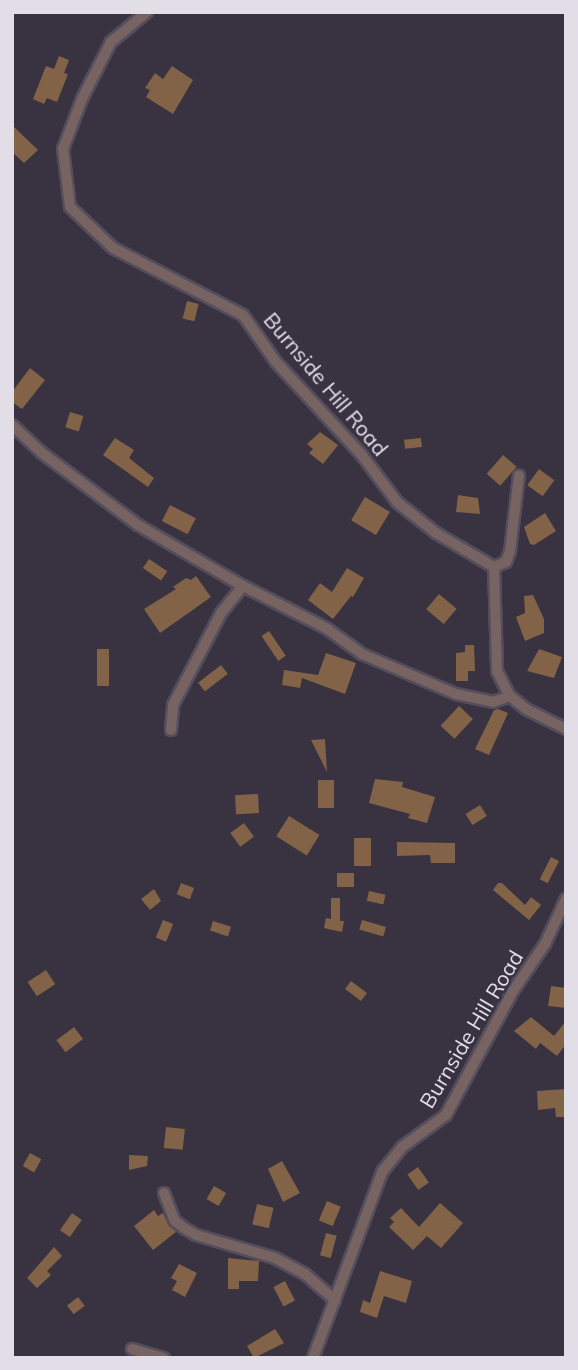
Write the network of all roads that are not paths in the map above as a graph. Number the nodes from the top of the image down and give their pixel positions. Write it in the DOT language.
graph roads {
  1 [pos="147,12"];
  2 [pos="12,425"];
  3 [pos="519,475"];
  4 [pos="494,567"];
  5 [pos="243,586"];
  6 [pos="510,696"];
  7 [pos="566,729"];
  8 [pos="171,730"];
  9 [pos="566,899"];
  10 [pos="164,1194"];
  11 [pos="335,1300"];
  12 [pos="132,1349"];
  13 [pos="164,1358"];
  14 [pos="313,1358"];
  1 -- 4 [label="street, Burnside Hill Road"];
  2 -- 5 [label="street"];
  3 -- 4 [label="street"];
  4 -- 6 [label="street"];
  5 -- 6 [label="street"];
  5 -- 8 [label="street"];
  6 -- 7 [label="street"];
  9 -- 11 [label="street, Burnside Hill Road"];
  10 -- 11 [label="street"];
  11 -- 14 [label="street, Burnside Hill Road"];
  12 -- 13 [label="street"];
}
